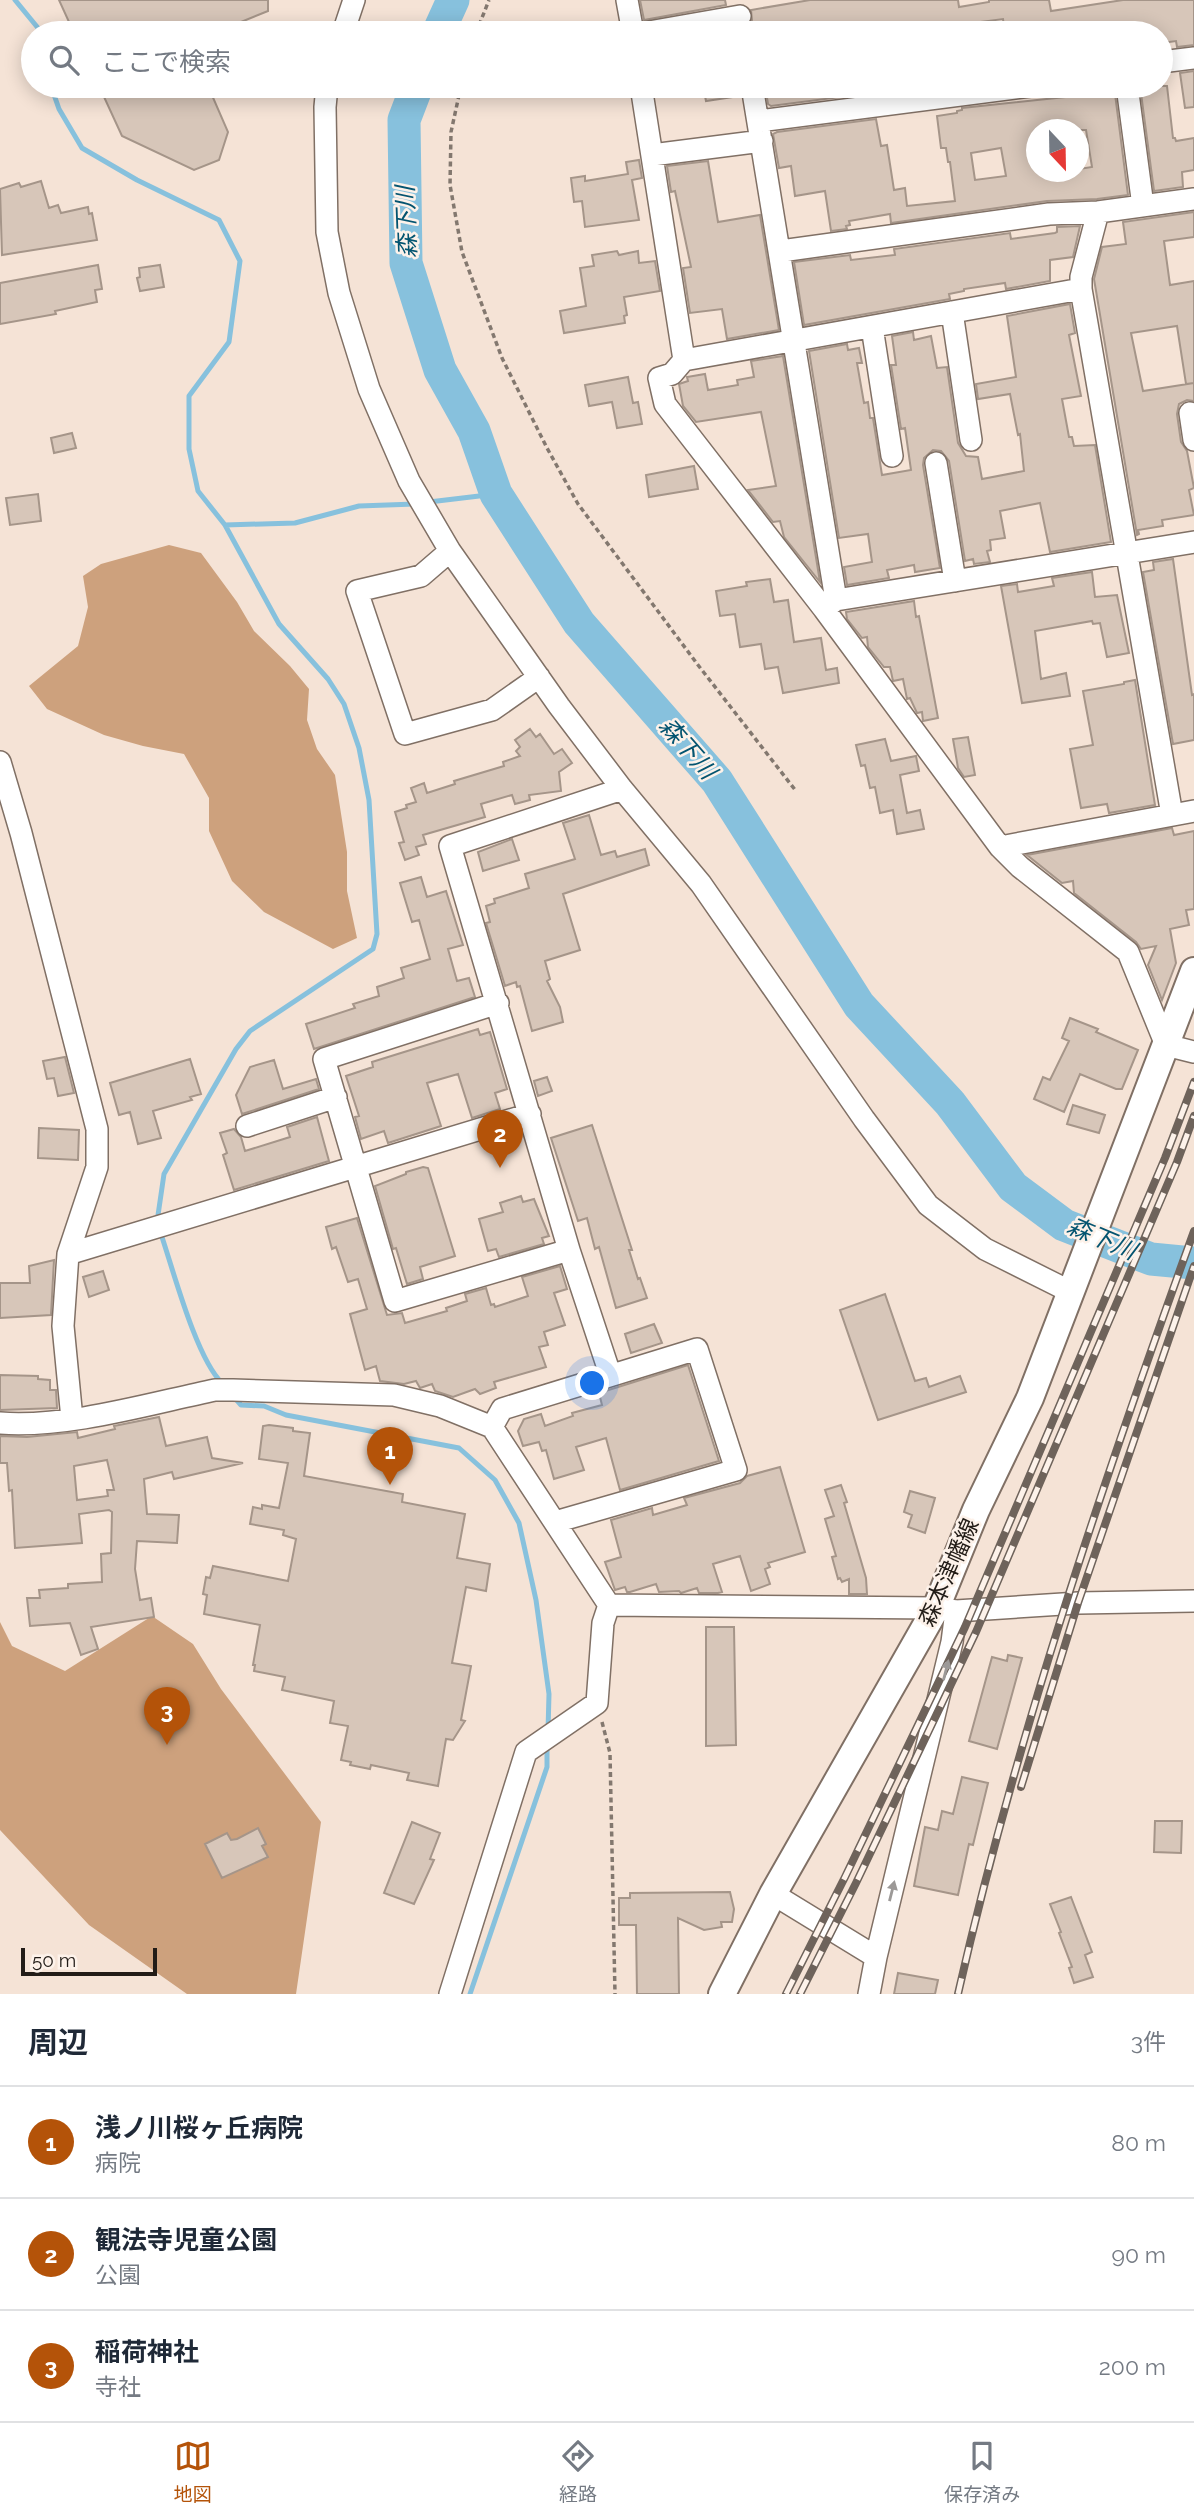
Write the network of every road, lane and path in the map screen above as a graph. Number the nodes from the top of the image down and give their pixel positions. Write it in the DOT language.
graph roads {
  1 [pos="354,0"];
  2 [pos="489,0"];
  3 [pos="628,0"];
  4 [pos="740,16"];
  5 [pos="347,21"];
  6 [pos="481,21"];
  7 [pos="631,21"];
  8 [pos="711,21"];
  9 [pos="1194,58"];
  10 [pos="1173,61"];
  11 [pos="326,98"];
  12 [pos="458,98"];
  13 [pos="643,98"];
  14 [pos="754,98"];
  15 [pos="958,98"];
  16 [pos="1129,98"];
  17 [pos="760,131"];
  18 [pos="652,155"];
  19 [pos="1194,200"];
  20 [pos="1143,206"];
  21 [pos="1098,212"];
  22 [pos="781,251"];
  23 [pos="1081,289"];
  24 [pos="953,312"];
  25 [pos="872,327"];
  26 [pos="793,341"];
  27 [pos="684,360"];
  28 [pos="1190,413"];
  29 [pos="971,440"];
  30 [pos="1194,440"];
  31 [pos="892,456"];
  32 [pos="936,463"];
  33 [pos="1194,542"];
  34 [pos="450,551"];
  35 [pos="1126,552"];
  36 [pos="955,581"];
  37 [pos="830,605"];
  38 [pos="540,677"];
  39 [pos="0,762"];
  40 [pos="622,789"];
  41 [pos="796,791"];
  42 [pos="1194,811"];
  43 [pos="1172,815"];
  44 [pos="1000,847"];
  45 [pos="1194,971"];
  46 [pos="498,1003"];
  47 [pos="1166,1045"];
  48 [pos="1194,1052"];
  49 [pos="336,1097"];
  50 [pos="530,1114"];
  51 [pos="247,1126"];
  52 [pos="356,1167"];
  53 [pos="569,1250"];
  54 [pos="68,1255"];
  55 [pos="1071,1292"];
  56 [pos="610,1374"];
  57 [pos="72,1419"];
  58 [pos="0,1423"];
  59 [pos="492,1427"];
  60 [pos="555,1522"];
  61 [pos="1194,1601"];
  62 [pos="608,1605"];
  63 [pos="946,1609"];
  64 [pos="597,1703"];
  65 [pos="773,1894"];
  66 [pos="876,1957"];
  67 [pos="450,1994"];
  68 [pos="615,1994"];
  69 [pos="722,1994"];
  70 [pos="869,1994"];
  1 -- 5 [label="street"];
  2 -- 6 [label="path"];
  3 -- 7 [label="street"];
  4 -- 8 [label="street"];
  9 -- 10 [label="street"];
  11 -- 34 [label="street"];
  12 -- 41 [label="path"];
  13 -- 18 [label="street"];
  14 -- 17 [label="street"];
  15 -- 17 [label="street"];
  16 -- 20 [label="street"];
  17 -- 18 [label="street"];
  17 -- 22 [label="street"];
  18 -- 27 [label="street"];
  19 -- 20 [label="street"];
  20 -- 21 [label="street"];
  21 -- 22 [label="street"];
  21 -- 23 [label="street"];
  22 -- 26 [label="street"];
  23 -- 24 [label="street"];
  23 -- 35 [label="street"];
  24 -- 25 [label="street"];
  24 -- 29 [label="street"];
  25 -- 26 [label="street"];
  25 -- 31 [label="street"];
  26 -- 27 [label="street"];
  26 -- 37 [label="street"];
  27 -- 37 [label="street"];
  28 -- 30 [label="street"];
  32 -- 36 [label="street"];
  33 -- 35 [label="street"];
  34 -- 38 [label="street"];
  34 -- 38 [label="street"];
  35 -- 36 [label="street"];
  35 -- 43 [label="street"];
  36 -- 37 [label="street"];
  37 -- 44 [label="street"];
  38 -- 40 [label="street"];
  39 -- 54 [label="street"];
  40 -- 46 [label="street"];
  40 -- 55 [label="street"];
  42 -- 43 [label="street"];
  43 -- 44 [label="street"];
  44 -- 47 [label="street"];
  45 -- 47 [label="main road, 森本津幡線"];
  46 -- 49 [label="street"];
  46 -- 50 [label="street"];
  47 -- 48 [label="street"];
  47 -- 55 [label="main road, 森本津幡線"];
  49 -- 51 [label="street"];
  49 -- 52 [label="street"];
  50 -- 52 [label="street"];
  50 -- 53 [label="street"];
  52 -- 53 [label="street"];
  52 -- 54 [label="street"];
  53 -- 56 [label="street"];
  54 -- 57 [label="street"];
  55 -- 63 [label="main road, 森本津幡線"];
  56 -- 59 [label="street"];
  56 -- 60 [label="street"];
  57 -- 58 [label="street"];
  57 -- 59 [label="street"];
  59 -- 60 [label="street"];
  60 -- 62 [label="street"];
  61 -- 63 [label="street"];
  62 -- 63 [label="street"];
  62 -- 64 [label="street"];
  63 -- 65 [label="main road, 森本津幡線"];
  66 -- 63 [label="street, one-way"];
  64 -- 67 [label="street"];
  64 -- 68 [label="path"];
  65 -- 66 [label="street"];
  65 -- 69 [label="main road, 森本津幡線"];
  66 -- 70 [label="street"];
}
